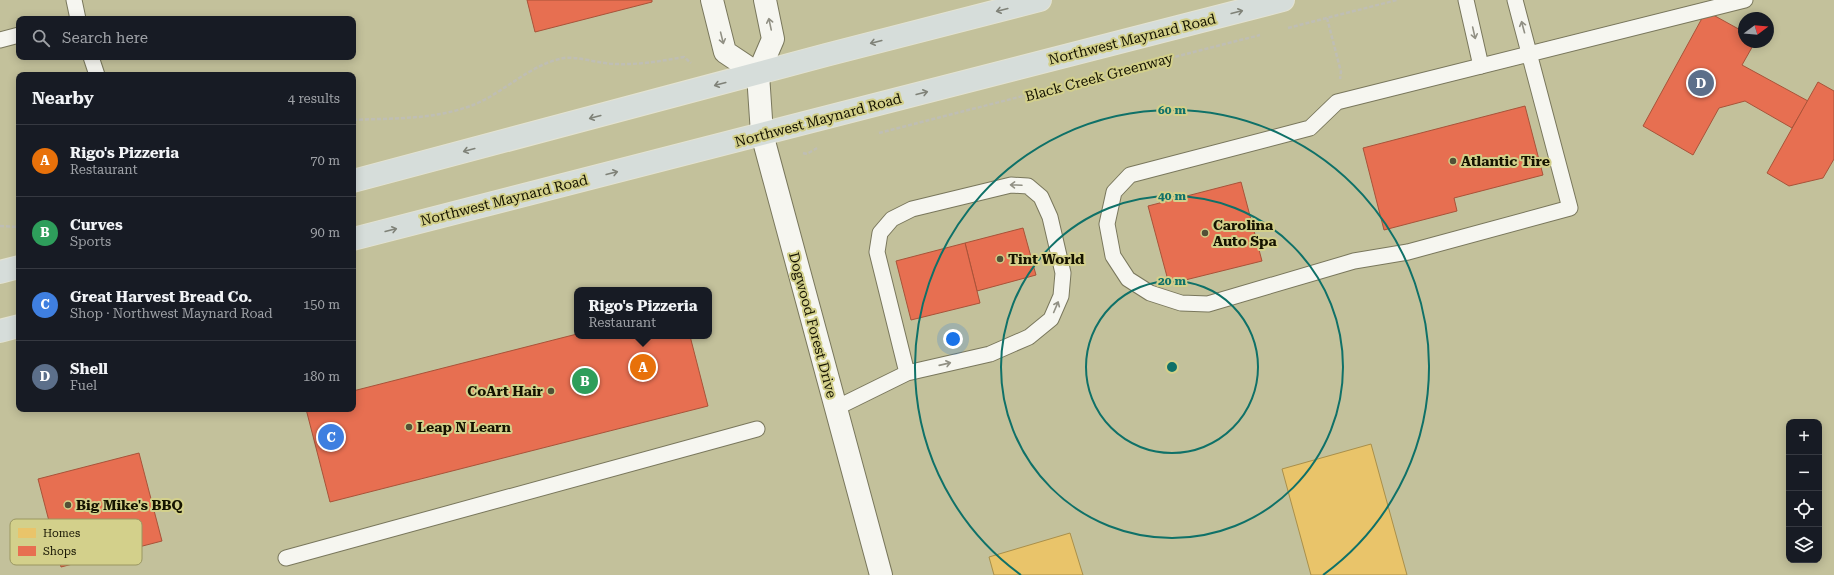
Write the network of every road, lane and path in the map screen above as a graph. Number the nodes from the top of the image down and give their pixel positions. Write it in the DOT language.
graph roads {
  1 [pos="74,0"];
  2 [pos="712,0"];
  3 [pos="765,0"];
  4 [pos="1040,0"];
  5 [pos="1283,0"];
  6 [pos="1397,0"];
  7 [pos="1466,0"];
  8 [pos="1515,0"];
  9 [pos="1746,0"];
  10 [pos="77,16"];
  11 [pos="1327,18"];
  12 [pos="1281,29"];
  13 [pos="1266,33"];
  14 [pos="16,36"];
  15 [pos="0,40"];
  16 [pos="1530,54"];
  17 [pos="92,60"];
  18 [pos="691,63"];
  19 [pos="1482,66"];
  20 [pos="96,72"];
  21 [pos="758,74"];
  22 [pos="1337,102"];
  23 [pos="356,120"];
  24 [pos="762,134"];
  25 [pos="876,134"];
  26 [pos="819,147"];
  27 [pos="803,153"];
  28 [pos="356,180"];
  29 [pos="0,226"];
  30 [pos="16,227"];
  31 [pos="356,238"];
  32 [pos="16,268"];
  33 [pos="0,272"];
  34 [pos="16,327"];
  35 [pos="0,331"];
  36 [pos="907,373"];
  37 [pos="836,408"];
  38 [pos="757,429"];
  39 [pos="286,558"];
  40 [pos="881,575"];
  1 -- 10 [label="lane"];
  2 -- 21 [label="street, one-way"];
  21 -- 3 [label="street, one-way"];
  4 -- 21 [label="main road, one-way"];
  24 -- 5 [label="main road, Northwest Maynard Road, one-way"];
  6 -- 11 [label="path"];
  7 -- 19 [label="lane, one-way"];
  16 -- 8 [label="lane, one-way"];
  9 -- 16 [label="lane"];
  11 -- 12 [label="path"];
  11 -- 22 [label="path"];
  13 -- 25 [label="path, Black Creek Greenway"];
  14 -- 15 [label="lane"];
  16 -- 19 [label="lane"];
  16 -- 22 [label="lane"];
  17 -- 20 [label="lane"];
  18 -- 23 [label="path"];
  19 -- 22 [label="lane"];
  21 -- 24 [label="street, Dogwood Forest Drive"];
  21 -- 28 [label="main road, one-way"];
  31 -- 24 [label="main road, Northwest Maynard Road, one-way"];
  24 -- 37 [label="street, Dogwood Forest Drive"];
  26 -- 27 [label="path"];
  29 -- 30 [label="path"];
  32 -- 33 [label="main road"];
  34 -- 35 [label="main road"];
  36 -- 36 [label="lane, one-way"];
  36 -- 37 [label="lane"];
  37 -- 40 [label="street, Dogwood Forest Drive"];
  38 -- 39 [label="lane"];
}
